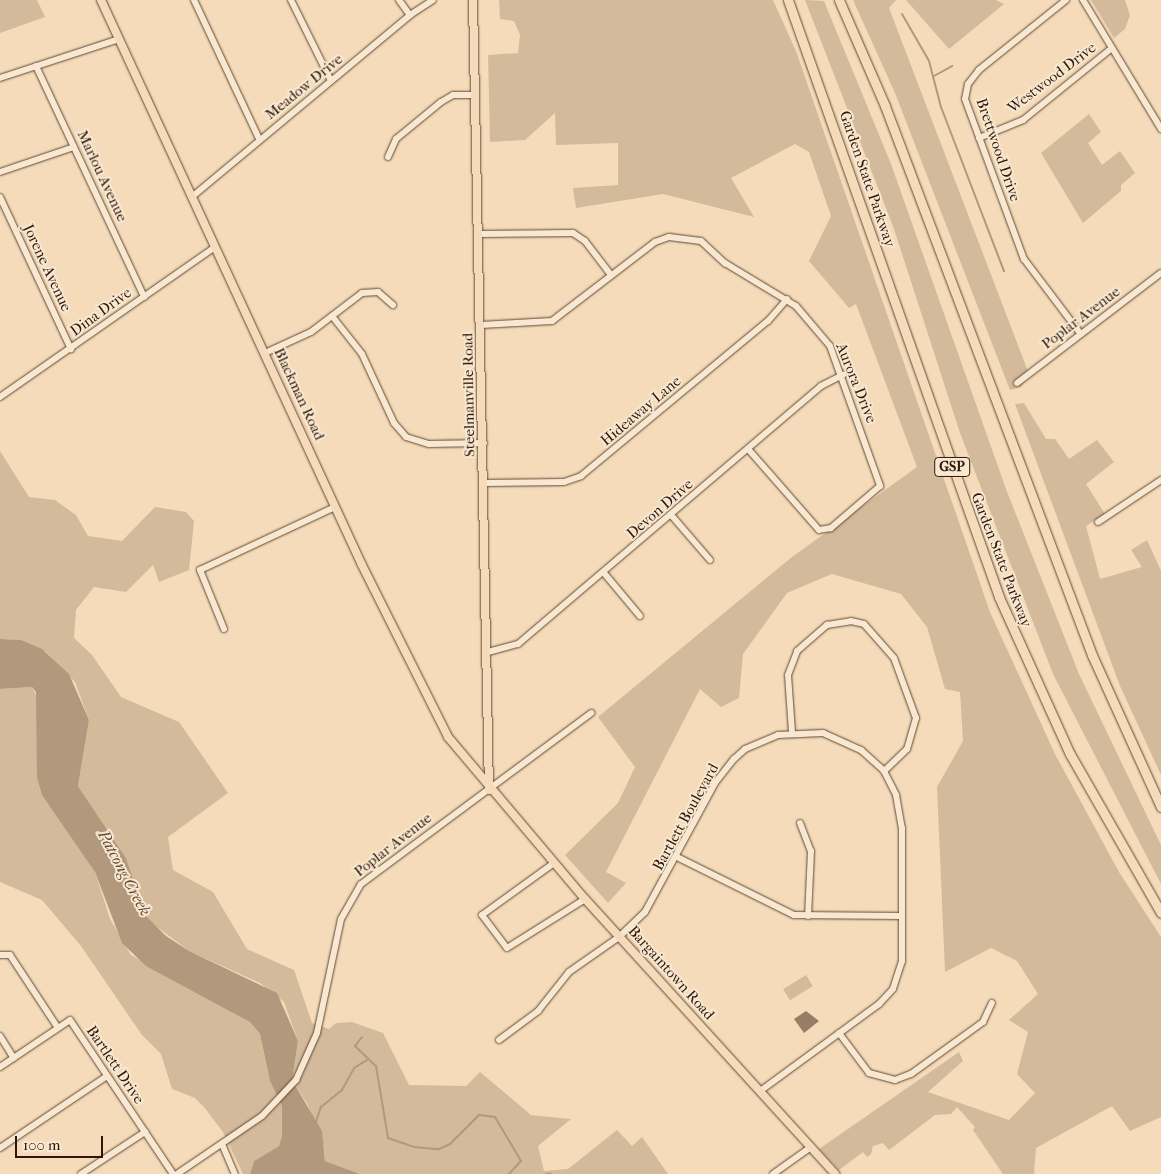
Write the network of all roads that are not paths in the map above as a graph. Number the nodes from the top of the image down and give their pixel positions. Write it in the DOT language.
graph roads {
  1 [pos="101,0"];
  2 [pos="194,0"];
  3 [pos="291,0"];
  4 [pos="398,0"];
  5 [pos="434,0"];
  6 [pos="473,0"];
  7 [pos="788,0"];
  8 [pos="839,0"];
  9 [pos="1066,0"];
  10 [pos="1083,0"];
  11 [pos="410,15"];
  12 [pos="120,39"];
  13 [pos="1112,48"];
  14 [pos="36,66"];
  15 [pos="0,78"];
  16 [pos="331,81"];
  17 [pos="476,95"];
  18 [pos="1161,129"];
  19 [pos="979,138"];
  20 [pos="259,139"];
  21 [pos="74,147"];
  22 [pos="388,157"];
  23 [pos="0,172"];
  24 [pos="193,196"];
  25 [pos="0,197"];
  26 [pos="479,234"];
  27 [pos="215,247"];
  28 [pos="1161,273"];
  29 [pos="611,275"];
  30 [pos="144,297"];
  31 [pos="787,299"];
  32 [pos="393,305"];
  33 [pos="332,316"];
  34 [pos="481,325"];
  35 [pos="1080,332"];
  36 [pos="71,349"];
  37 [pos="265,354"];
  38 [pos="843,375"];
  39 [pos="1017,383"];
  40 [pos="0,396"];
  41 [pos="484,443"];
  42 [pos="748,449"];
  43 [pos="1161,480"];
  44 [pos="485,483"];
  45 [pos="335,507"];
  46 [pos="672,516"];
  47 [pos="1098,522"];
  48 [pos="710,560"];
  49 [pos="604,573"];
  50 [pos="640,616"];
  51 [pos="224,629"];
  52 [pos="488,652"];
  53 [pos="590,713"];
  54 [pos="792,732"];
  55 [pos="884,771"];
  56 [pos="489,790"];
  57 [pos="1161,807"];
  58 [pos="800,823"];
  59 [pos="678,857"];
  60 [pos="554,863"];
  61 [pos="585,899"];
  62 [pos="1161,913"];
  63 [pos="808,916"];
  64 [pos="902,916"];
  65 [pos="619,937"];
  66 [pos="0,955"];
  67 [pos="992,1003"];
  68 [pos="58,1028"];
  69 [pos="839,1034"];
  70 [pos="0,1036"];
  71 [pos="499,1040"];
  72 [pos="14,1058"];
  73 [pos="0,1067"];
  74 [pos="107,1076"];
  75 [pos="760,1091"];
  76 [pos="144,1132"];
  77 [pos="222,1144"];
  78 [pos="811,1147"];
  79 [pos="0,1148"];
  80 [pos="82,1174"];
  81 [pos="173,1174"];
  82 [pos="177,1174"];
  83 [pos="235,1174"];
  84 [pos="773,1174"];
  85 [pos="835,1174"];
  1 -- 12 [label="main road, Blackman Road"];
  2 -- 20 [label="street"];
  3 -- 16 [label="street"];
  4 -- 11 [label="street"];
  5 -- 11 [label="street, Meadow Drive"];
  6 -- 17 [label="main road, Steelmanville Road"];
  7 -- 62 [label="highway, Garden State Parkway / GSP"];
  8 -- 57 [label="highway"];
  9 -- 19 [label="street, Brettwood Drive"];
  10 -- 13 [label="street"];
  11 -- 16 [label="street, Meadow Drive"];
  12 -- 14 [label="street"];
  12 -- 24 [label="main road, Blackman Road"];
  13 -- 18 [label="street"];
  13 -- 19 [label="street, Westwood Drive"];
  14 -- 15 [label="street"];
  14 -- 21 [label="street, Marlou Avenue"];
  16 -- 20 [label="street, Meadow Drive"];
  17 -- 22 [label="street"];
  17 -- 26 [label="main road, Steelmanville Road"];
  19 -- 35 [label="street, Brettwood Drive"];
  20 -- 24 [label="street, Meadow Drive"];
  21 -- 23 [label="street"];
  21 -- 30 [label="street, Marlou Avenue"];
  24 -- 27 [label="main road, Blackman Road"];
  25 -- 36 [label="street, Jorene Avenue"];
  26 -- 29 [label="street"];
  26 -- 34 [label="main road, Steelmanville Road"];
  27 -- 30 [label="street, Dina Drive"];
  27 -- 37 [label="main road, Blackman Road"];
  28 -- 35 [label="street, Poplar Avenue"];
  29 -- 31 [label="street, Aurora Drive"];
  29 -- 34 [label="street, Aurora Drive"];
  30 -- 36 [label="street, Dina Drive"];
  31 -- 38 [label="street, Aurora Drive"];
  31 -- 44 [label="street, Hideaway Lane"];
  32 -- 33 [label="street"];
  33 -- 37 [label="street"];
  33 -- 41 [label="street"];
  34 -- 41 [label="main road, Steelmanville Road"];
  35 -- 39 [label="street, Poplar Avenue"];
  36 -- 40 [label="street, Dina Drive"];
  37 -- 45 [label="main road, Blackman Road"];
  38 -- 42 [label="street, Devon Drive"];
  38 -- 42 [label="street, Aurora Drive"];
  41 -- 44 [label="main road, Steelmanville Road"];
  42 -- 46 [label="street, Devon Drive"];
  43 -- 47 [label="street"];
  44 -- 52 [label="main road, Steelmanville Road"];
  45 -- 51 [label="street"];
  45 -- 56 [label="main road, Blackman Road"];
  46 -- 48 [label="street"];
  46 -- 49 [label="street, Devon Drive"];
  49 -- 50 [label="street"];
  49 -- 52 [label="street, Devon Drive"];
  52 -- 56 [label="main road, Steelmanville Road"];
  53 -- 56 [label="street, Poplar Avenue"];
  54 -- 55 [label="street"];
  54 -- 55 [label="street"];
  54 -- 59 [label="street, Bartlett Boulevard"];
  55 -- 64 [label="street"];
  56 -- 60 [label="main road, Bargaintown Road"];
  56 -- 77 [label="street, Poplar Avenue"];
  58 -- 63 [label="street"];
  59 -- 63 [label="street"];
  59 -- 65 [label="street, Bartlett Boulevard"];
  60 -- 61 [label="main road, Bargaintown Road"];
  60 -- 61 [label="street"];
  61 -- 65 [label="main road, Bargaintown Road"];
  63 -- 64 [label="street"];
  64 -- 69 [label="street"];
  65 -- 71 [label="street, Bartlett Boulevard"];
  65 -- 75 [label="main road, Bargaintown Road"];
  66 -- 68 [label="street"];
  67 -- 69 [label="street"];
  68 -- 72 [label="street"];
  68 -- 74 [label="street, Bartlett Drive"];
  69 -- 75 [label="street"];
  70 -- 72 [label="street"];
  72 -- 73 [label="street"];
  74 -- 76 [label="street, Bartlett Drive"];
  74 -- 79 [label="street"];
  75 -- 78 [label="main road, Bargaintown Road"];
  76 -- 80 [label="street"];
  76 -- 81 [label="street, Bartlett Drive"];
  77 -- 82 [label="street, Poplar Avenue"];
  77 -- 83 [label="street"];
  78 -- 84 [label="street"];
  78 -- 85 [label="main road, Bargaintown Road"];
}
